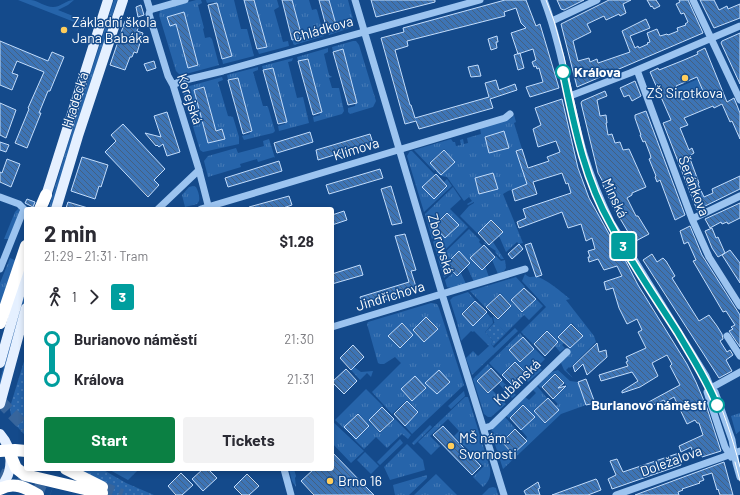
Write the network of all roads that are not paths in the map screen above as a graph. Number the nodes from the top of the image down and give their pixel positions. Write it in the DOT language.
graph roads {
  1 [pos="108,0"];
  2 [pos="123,0"];
  3 [pos="147,0"];
  4 [pos="185,0"];
  5 [pos="355,0"];
  6 [pos="480,0"];
  7 [pos="544,0"];
  8 [pos="597,0"];
  9 [pos="693,0"];
  10 [pos="150,10"];
  11 [pos="552,22"];
  12 [pos="740,26"];
  13 [pos="363,31"];
  14 [pos="712,37"];
  15 [pos="636,70"];
  16 [pos="173,85"];
  17 [pos="570,96"];
  18 [pos="740,100"];
  19 [pos="510,114"];
  20 [pos="399,150"];
  21 [pos="199,170"];
  22 [pos="46,195"];
  23 [pos="740,196"];
  24 [pos="0,197"];
  25 [pos="42,207"];
  26 [pos="57,207"];
  27 [pos="160,207"];
  28 [pos="206,207"];
  29 [pos="209,207"];
  30 [pos="692,219"];
  31 [pos="24,252"];
  32 [pos="0,270"];
  33 [pos="525,270"];
  34 [pos="24,278"];
  35 [pos="442,294"];
  36 [pos="740,306"];
  37 [pos="24,315"];
  38 [pos="0,323"];
  39 [pos="334,326"];
  40 [pos="727,336"];
  41 [pos="567,352"];
  42 [pos="740,356"];
  43 [pos="0,363"];
  44 [pos="740,372"];
  45 [pos="711,388"];
  46 [pos="0,404"];
  47 [pos="484,428"];
  48 [pos="1,435"];
  49 [pos="24,451"];
  50 [pos="5,453"];
  51 [pos="735,453"];
  52 [pos="69,471"];
  53 [pos="285,471"];
  54 [pos="740,477"];
  55 [pos="0,488"];
  56 [pos="38,495"];
  57 [pos="291,495"];
  58 [pos="504,495"];
  59 [pos="616,495"];
  1 -- 22 [label="main road, Hradecká"];
  2 -- 26 [label="main road, Hradecká"];
  3 -- 10 [label="street, Korejská"];
  4 -- 10 [label="street"];
  5 -- 13 [label="street, Zborovská"];
  6 -- 13 [label="street, Chládkova"];
  7 -- 11 [label="street, Minská"];
  8 -- 11 [label="street"];
  9 -- 14 [label="street"];
  10 -- 16 [label="street, Korejská"];
  11 -- 17 [label="street, Minská"];
  12 -- 14 [label="street"];
  13 -- 16 [label="street, Chládkova"];
  13 -- 20 [label="street, Zborovská"];
  14 -- 15 [label="street"];
  14 -- 18 [label="street"];
  15 -- 17 [label="street"];
  15 -- 30 [label="street, Šeránkova"];
  16 -- 21 [label="street, Korejská"];
  17 -- 45 [label="street, Minská"];
  19 -- 20 [label="street, Klímova"];
  20 -- 29 [label="street, Klímova"];
  20 -- 35 [label="street, Zborovská"];
  21 -- 27 [label="street"];
  21 -- 28 [label="street, Korejská"];
  22 -- 25 [label="highway"];
  23 -- 30 [label="street"];
  24 -- 32 [label="street"];
  30 -- 36 [label="street, Šeránkova"];
  31 -- 38 [label="highway"];
  33 -- 35 [label="street, Jindřichova"];
  34 -- 43 [label="main road"];
  35 -- 39 [label="street, Jindřichova"];
  35 -- 47 [label="street, Zborovská"];
  37 -- 46 [label="main road"];
  40 -- 42 [label="street"];
  41 -- 47 [label="street, Kubánská"];
  44 -- 45 [label="street"];
  45 -- 51 [label="street"];
  47 -- 58 [label="street, Zborovská"];
  48 -- 50 [label="main road"];
  49 -- 50 [label="highway"];
  50 -- 52 [label="highway"];
  50 -- 55 [label="main road"];
  51 -- 54 [label="street"];
  51 -- 59 [label="street, Doležalova"];
  53 -- 57 [label="street"];
  55 -- 56 [label="highway"];
}
